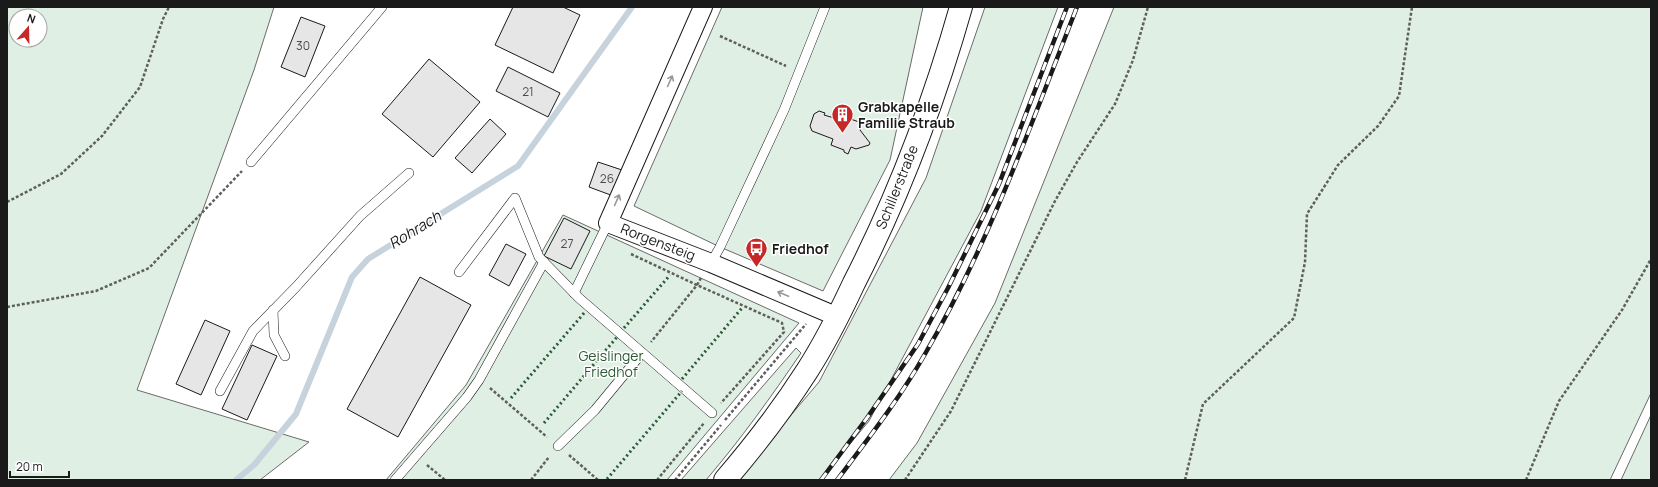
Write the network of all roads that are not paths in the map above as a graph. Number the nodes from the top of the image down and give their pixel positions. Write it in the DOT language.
graph roads {
  1 [pos="382,7"];
  2 [pos="703,7"];
  3 [pos="826,7"];
  4 [pos="961,7"];
  5 [pos="251,162"];
  6 [pos="409,173"];
  7 [pos="608,223"];
  8 [pos="544,262"];
  9 [pos="711,263"];
  10 [pos="459,272"];
  11 [pos="574,293"];
  12 [pos="273,310"];
  13 [pos="828,314"];
  14 [pos="642,353"];
  15 [pos="285,356"];
  16 [pos="220,391"];
  17 [pos="712,413"];
  18 [pos="558,446"];
  19 [pos="395,480"];
  20 [pos="725,480"];
  1 -- 5 [label="lane"];
  7 -- 2 [label="street, Rorgensteig, one-way"];
  3 -- 9 [label="lane"];
  4 -- 13 [label="main road, Schillerstraße"];
  6 -- 12 [label="lane"];
  7 -- 9 [label="street, Rorgensteig"];
  7 -- 11 [label="lane"];
  8 -- 10 [label="lane"];
  8 -- 11 [label="lane"];
  8 -- 19 [label="lane"];
  13 -- 9 [label="street, Rorgensteig, one-way"];
  11 -- 14 [label="lane"];
  12 -- 15 [label="lane"];
  12 -- 16 [label="lane"];
  13 -- 20 [label="main road, Schillerstraße"];
  14 -- 17 [label="lane"];
  14 -- 18 [label="lane"];
}
